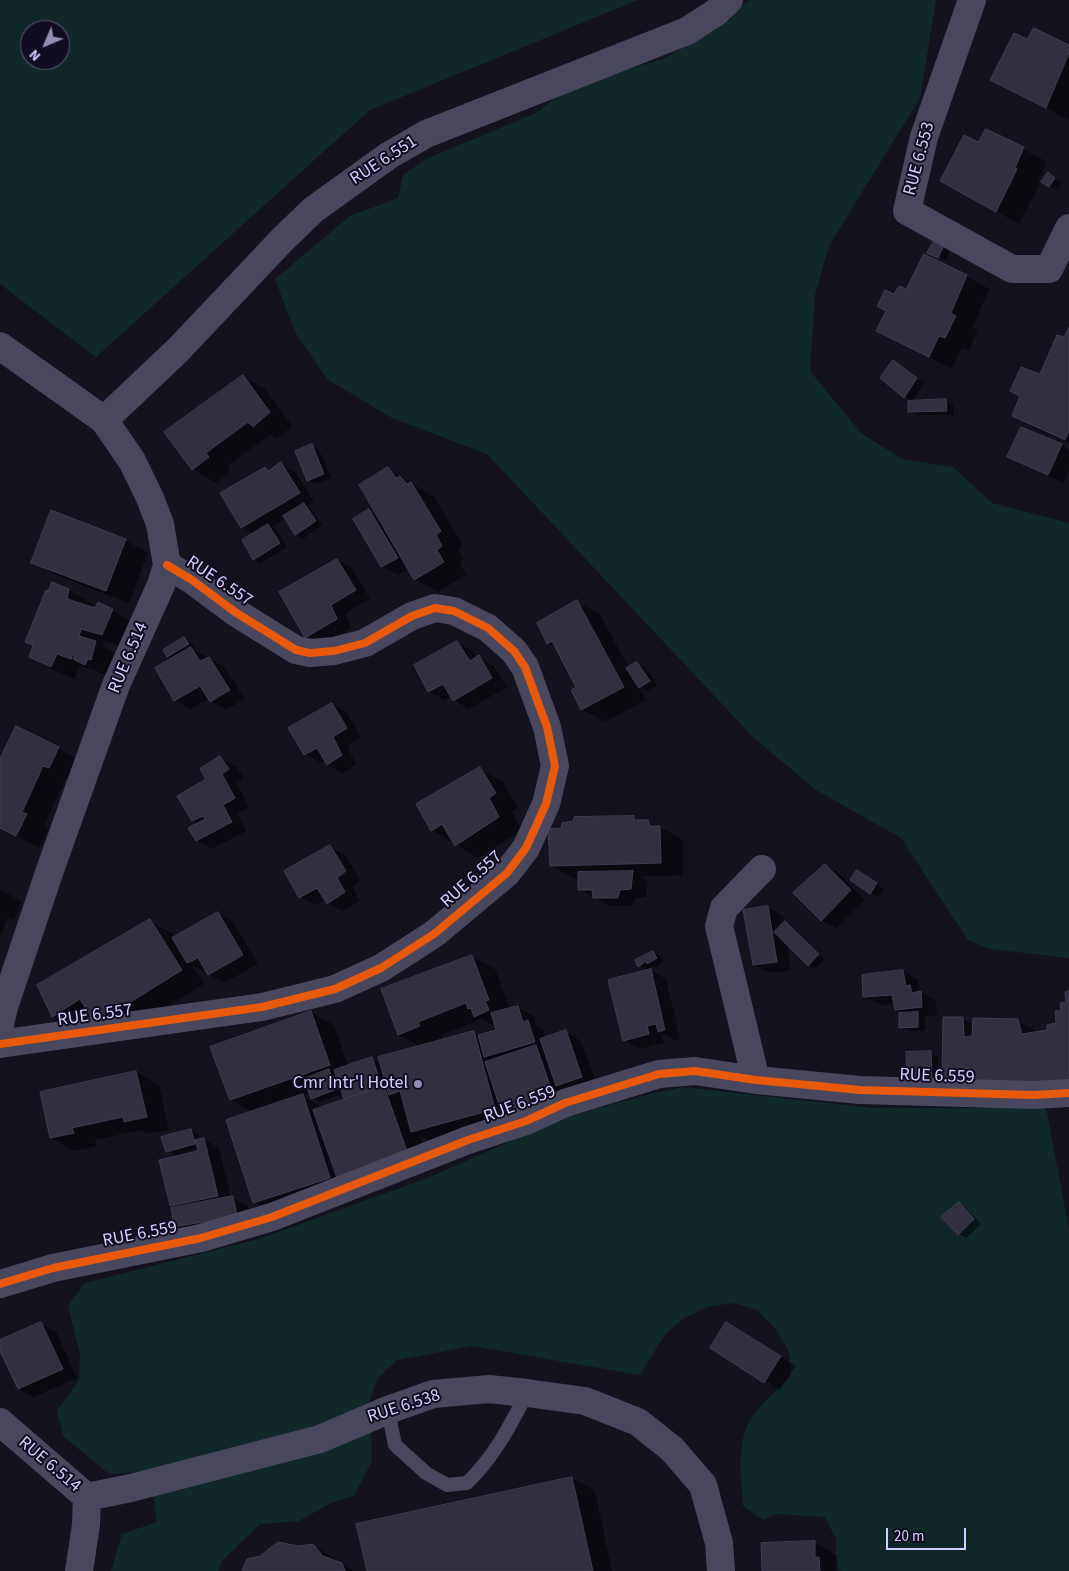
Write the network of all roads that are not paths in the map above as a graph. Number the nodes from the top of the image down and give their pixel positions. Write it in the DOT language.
graph roads {
  1 [pos="729,0"];
  2 [pos="972,0"];
  3 [pos="1069,228"];
  4 [pos="0,346"];
  5 [pos="104,420"];
  6 [pos="167,565"];
  7 [pos="762,869"];
  8 [pos="0,1024"];
  9 [pos="0,1044"];
  10 [pos="756,1080"];
  11 [pos="1069,1093"];
  12 [pos="0,1284"];
  13 [pos="527,1393"];
  14 [pos="388,1410"];
  15 [pos="0,1422"];
  16 [pos="87,1497"];
  17 [pos="79,1571"];
  18 [pos="721,1571"];
  1 -- 5 [label="street, RUE 6.551"];
  2 -- 3 [label="street, RUE 6.553"];
  4 -- 5 [label="street, RUE 6.514"];
  5 -- 6 [label="street, RUE 6.514"];
  6 -- 8 [label="street, RUE 6.514"];
  6 -- 9 [label="street, RUE 6.557"];
  7 -- 10 [label="street"];
  10 -- 11 [label="street, RUE 6.559"];
  10 -- 12 [label="street, RUE 6.559"];
  13 -- 14 [label="street, RUE 6.538"];
  13 -- 14 [label="lane"];
  13 -- 18 [label="street, RUE 6.538"];
  14 -- 16 [label="street, RUE 6.538"];
  15 -- 16 [label="street, RUE 6.514"];
  16 -- 17 [label="street, RUE 6.514"];
}
